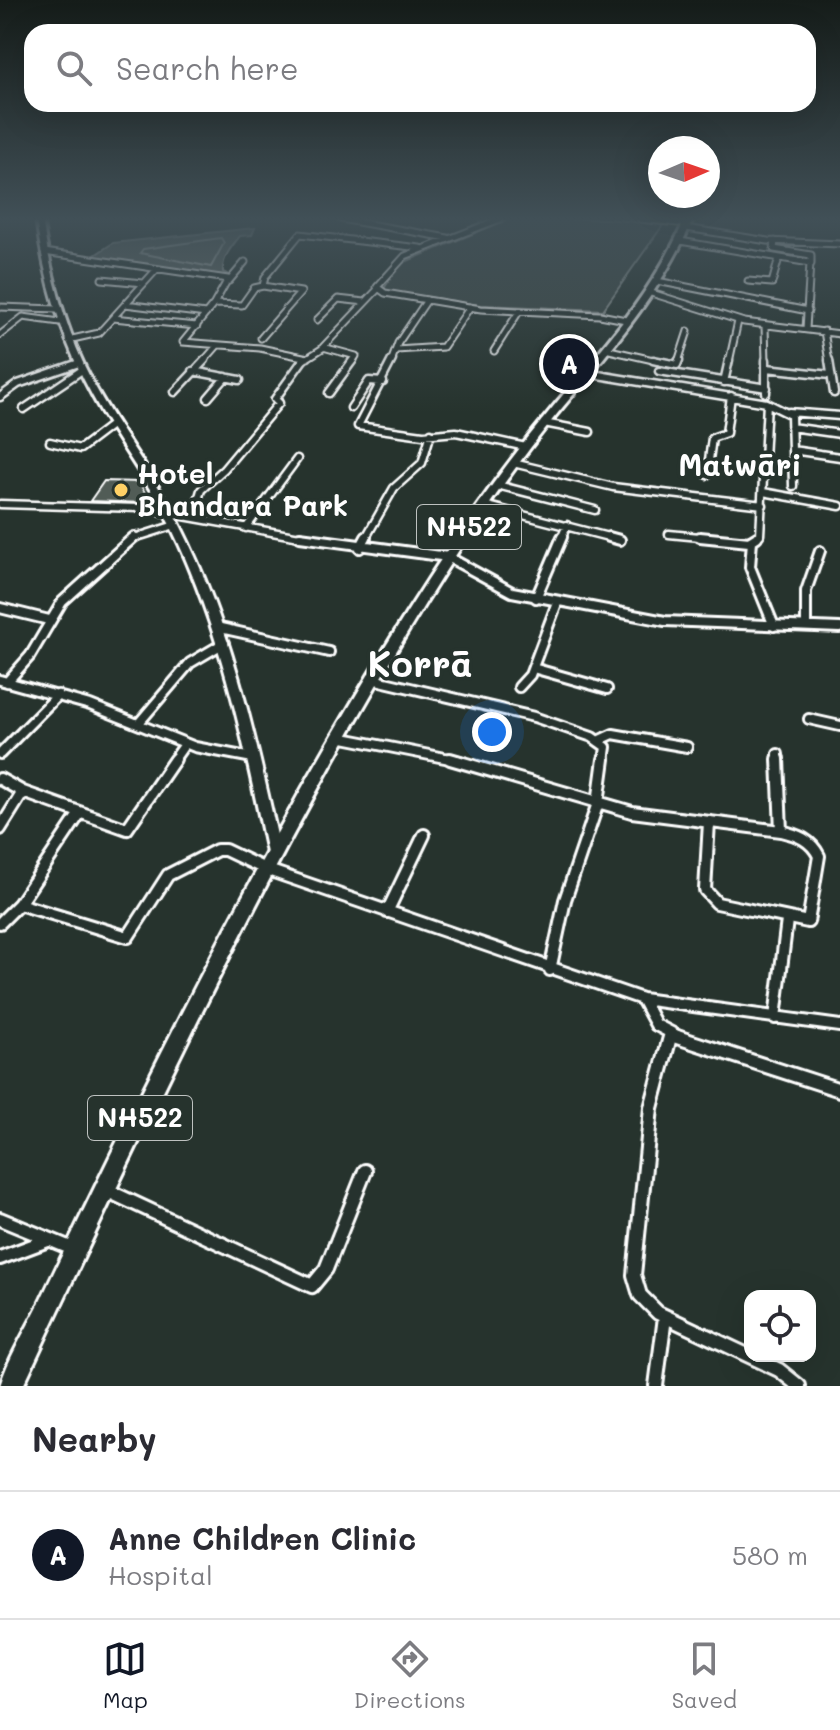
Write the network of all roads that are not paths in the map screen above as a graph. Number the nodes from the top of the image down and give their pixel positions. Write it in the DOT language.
graph roads {
  1 [pos="143,283"];
  2 [pos="51,284"];
  3 [pos="227,284"];
  4 [pos="382,284"];
  5 [pos="655,284"];
  6 [pos="670,284"];
  7 [pos="771,284"];
  8 [pos="810,284"];
  9 [pos="263,286"];
  10 [pos="378,289"];
  11 [pos="648,292"];
  12 [pos="427,300"];
  13 [pos="365,302"];
  14 [pos="125,304"];
  15 [pos="214,304"];
  16 [pos="770,304"];
  17 [pos="0,307"];
  18 [pos="470,307"];
  19 [pos="57,309"];
  20 [pos="808,311"];
  21 [pos="518,313"];
  22 [pos="206,314"];
  23 [pos="113,318"];
  24 [pos="317,320"];
  25 [pos="626,320"];
  26 [pos="738,321"];
  27 [pos="197,326"];
  28 [pos="765,326"];
  29 [pos="806,329"];
  30 [pos="65,331"];
  31 [pos="688,331"];
  32 [pos="824,331"];
  33 [pos="840,334"];
  34 [pos="0,335"];
  35 [pos="261,338"];
  36 [pos="217,346"];
  37 [pos="323,348"];
  38 [pos="605,349"];
  39 [pos="396,350"];
  40 [pos="494,351"];
  41 [pos="308,358"];
  42 [pos="81,367"];
  43 [pos="767,368"];
  44 [pos="193,371"];
  45 [pos="545,371"];
  46 [pos="659,371"];
  47 [pos="830,375"];
  48 [pos="584,376"];
  49 [pos="226,377"];
  50 [pos="240,380"];
  51 [pos="383,382"];
  52 [pos="724,382"];
  53 [pos="767,388"];
  54 [pos="175,392"];
  55 [pos="329,393"];
  56 [pos="834,393"];
  57 [pos="731,396"];
  58 [pos="0,397"];
  59 [pos="208,398"];
  60 [pos="766,402"];
  61 [pos="351,408"];
  62 [pos="24,409"];
  63 [pos="789,412"];
  64 [pos="840,416"];
  65 [pos="544,423"];
  66 [pos="113,424"];
  67 [pos="791,427"];
  68 [pos="590,432"];
  69 [pos="431,433"];
  70 [pos="840,434"];
  71 [pos="50,442"];
  72 [pos="526,447"];
  73 [pos="792,450"];
  74 [pos="840,457"];
  75 [pos="297,459"];
  76 [pos="513,463"];
  77 [pos="707,475"];
  78 [pos="497,485"];
  79 [pos="793,486"];
  80 [pos="763,492"];
  81 [pos="0,504"];
  82 [pos="484,505"];
  83 [pos="763,505"];
  84 [pos="840,506"];
  85 [pos="595,510"];
  86 [pos="166,512"];
  87 [pos="193,517"];
  88 [pos="175,525"];
  89 [pos="567,525"];
  90 [pos="246,528"];
  91 [pos="669,534"];
  92 [pos="620,540"];
  93 [pos="752,541"];
  94 [pos="360,548"];
  95 [pos="820,551"];
  96 [pos="448,557"];
  97 [pos="536,598"];
  98 [pos="557,603"];
  99 [pos="0,608"];
  100 [pos="49,620"];
  101 [pos="774,626"];
  102 [pos="806,626"];
  103 [pos="216,627"];
  104 [pos="840,628"];
  105 [pos="224,643"];
  106 [pos="329,652"];
  107 [pos="533,668"];
  108 [pos="372,679"];
  109 [pos="3,681"];
  110 [pos="519,687"];
  111 [pos="607,689"];
  112 [pos="58,695"];
  113 [pos="809,719"];
  114 [pos="138,724"];
  115 [pos="840,726"];
  116 [pos="338,736"];
  117 [pos="600,740"];
  118 [pos="185,744"];
  119 [pos="687,747"];
  120 [pos="0,754"];
  121 [pos="778,754"];
  122 [pos="253,758"];
  123 [pos="0,779"];
  124 [pos="23,792"];
  125 [pos="598,803"];
  126 [pos="80,813"];
  127 [pos="709,822"];
  128 [pos="0,829"];
  129 [pos="781,831"];
  130 [pos="424,835"];
  131 [pos="270,861"];
  132 [pos="19,904"];
  133 [pos="387,912"];
  134 [pos="787,920"];
  135 [pos="0,923"];
  136 [pos="550,970"];
  137 [pos="642,999"];
  138 [pos="775,1018"];
  139 [pos="840,1026"];
  140 [pos="671,1035"];
  141 [pos="840,1090"];
  142 [pos="365,1171"];
  143 [pos="104,1190"];
  144 [pos="0,1219"];
  145 [pos="48,1240"];
  146 [pos="76,1250"];
  147 [pos="0,1258"];
  148 [pos="665,1317"];
  149 [pos="11,1386"];
  150 [pos="656,1386"];
  151 [pos="799,1386"];
  1 -- 14 [label="street"];
  2 -- 19 [label="main road"];
  3 -- 15 [label="street"];
  4 -- 10 [label="street"];
  5 -- 11 [label="highway, NH522"];
  6 -- 16 [label="street"];
  7 -- 16 [label="street"];
  8 -- 20 [label="street"];
  9 -- 15 [label="street"];
  9 -- 35 [label="street"];
  10 -- 12 [label="street"];
  10 -- 13 [label="street"];
  11 -- 25 [label="highway, NH522"];
  11 -- 26 [label="street"];
  12 -- 18 [label="street"];
  12 -- 39 [label="street"];
  13 -- 24 [label="street"];
  13 -- 37 [label="street"];
  14 -- 22 [label="street"];
  14 -- 23 [label="street"];
  15 -- 22 [label="street"];
  16 -- 20 [label="street"];
  17 -- 19 [label="street"];
  18 -- 21 [label="street"];
  18 -- 39 [label="street"];
  19 -- 30 [label="main road"];
  20 -- 29 [label="street"];
  21 -- 25 [label="street"];
  21 -- 40 [label="street"];
  22 -- 27 [label="street"];
  23 -- 27 [label="street"];
  23 -- 30 [label="street"];
  25 -- 38 [label="highway, NH522"];
  26 -- 28 [label="street"];
  26 -- 52 [label="street"];
  27 -- 36 [label="street"];
  28 -- 29 [label="street"];
  28 -- 43 [label="street"];
  29 -- 32 [label="street"];
  30 -- 34 [label="street"];
  30 -- 42 [label="main road"];
  31 -- 38 [label="street"];
  32 -- 33 [label="street"];
  32 -- 47 [label="street"];
  36 -- 41 [label="street"];
  36 -- 44 [label="street"];
  37 -- 41 [label="street"];
  37 -- 55 [label="street"];
  38 -- 48 [label="highway, NH522"];
  39 -- 51 [label="street"];
  41 -- 87 [label="street"];
  42 -- 58 [label="street"];
  42 -- 62 [label="street"];
  42 -- 66 [label="main road"];
  43 -- 47 [label="street"];
  43 -- 53 [label="street"];
  44 -- 49 [label="street"];
  44 -- 54 [label="street"];
  45 -- 48 [label="street"];
  46 -- 52 [label="street"];
  47 -- 56 [label="street"];
  48 -- 57 [label="street"];
  48 -- 65 [label="highway, NH522"];
  49 -- 50 [label="street"];
  49 -- 59 [label="street"];
  51 -- 61 [label="street"];
  51 -- 69 [label="street"];
  52 -- 53 [label="street"];
  53 -- 60 [label="street"];
  57 -- 60 [label="street"];
  57 -- 77 [label="street"];
  60 -- 63 [label="street"];
  60 -- 80 [label="street"];
  63 -- 64 [label="street"];
  63 -- 67 [label="street"];
  65 -- 68 [label="street"];
  65 -- 72 [label="highway, NH522"];
  66 -- 71 [label="street"];
  66 -- 86 [label="main road"];
  67 -- 70 [label="street"];
  67 -- 73 [label="street"];
  69 -- 72 [label="street"];
  69 -- 94 [label="street"];
  72 -- 76 [label="highway, NH522"];
  73 -- 74 [label="street"];
  73 -- 79 [label="street"];
  75 -- 90 [label="street"];
  76 -- 78 [label="highway, NH522"];
  76 -- 83 [label="street"];
  78 -- 82 [label="highway, NH522"];
  78 -- 85 [label="street"];
  80 -- 83 [label="street"];
  80 -- 84 [label="street"];
  81 -- 86 [label="street"];
  82 -- 89 [label="street"];
  82 -- 96 [label="highway, NH522"];
  83 -- 93 [label="street"];
  86 -- 87 [label="street"];
  86 -- 88 [label="main road"];
  87 -- 90 [label="street"];
  88 -- 100 [label="street"];
  88 -- 103 [label="main road"];
  89 -- 92 [label="street"];
  89 -- 97 [label="street"];
  90 -- 94 [label="street"];
  91 -- 93 [label="street"];
  93 -- 101 [label="street"];
  94 -- 96 [label="street"];
  95 -- 102 [label="street"];
  96 -- 97 [label="street"];
  96 -- 108 [label="highway, NH522"];
  97 -- 98 [label="street"];
  98 -- 101 [label="street"];
  98 -- 107 [label="street"];
  99 -- 100 [label="street"];
  100 -- 109 [label="street"];
  101 -- 102 [label="street"];
  102 -- 104 [label="street"];
  103 -- 105 [label="main road"];
  103 -- 106 [label="street"];
  105 -- 114 [label="street"];
  105 -- 122 [label="main road"];
  107 -- 110 [label="street"];
  107 -- 111 [label="street"];
  108 -- 116 [label="highway, NH522"];
  108 -- 117 [label="street"];
  109 -- 112 [label="street"];
  112 -- 114 [label="street"];
  112 -- 120 [label="street"];
  113 -- 115 [label="street"];
  114 -- 118 [label="street"];
  116 -- 125 [label="street"];
  116 -- 131 [label="highway, NH522"];
  117 -- 119 [label="street"];
  117 -- 125 [label="street"];
  118 -- 122 [label="street"];
  118 -- 126 [label="street"];
  121 -- 129 [label="street"];
  122 -- 131 [label="main road"];
  123 -- 124 [label="street"];
  124 -- 126 [label="street"];
  124 -- 128 [label="street"];
  125 -- 127 [label="street"];
  125 -- 136 [label="street"];
  126 -- 132 [label="street"];
  127 -- 129 [label="street"];
  127 -- 134 [label="street"];
  129 -- 134 [label="street"];
  130 -- 133 [label="street"];
  131 -- 132 [label="street"];
  131 -- 133 [label="street"];
  131 -- 143 [label="highway, NH522"];
  132 -- 135 [label="street"];
  133 -- 136 [label="street"];
  134 -- 138 [label="street"];
  136 -- 137 [label="street"];
  137 -- 138 [label="street"];
  137 -- 140 [label="street"];
  138 -- 139 [label="street"];
  140 -- 141 [label="street"];
  140 -- 148 [label="street"];
  142 -- 143 [label="street"];
  143 -- 146 [label="highway, NH522"];
  144 -- 145 [label="street"];
  145 -- 146 [label="street"];
  145 -- 147 [label="street"];
  146 -- 149 [label="highway, NH522"];
  148 -- 150 [label="street"];
  148 -- 151 [label="street"];
}
